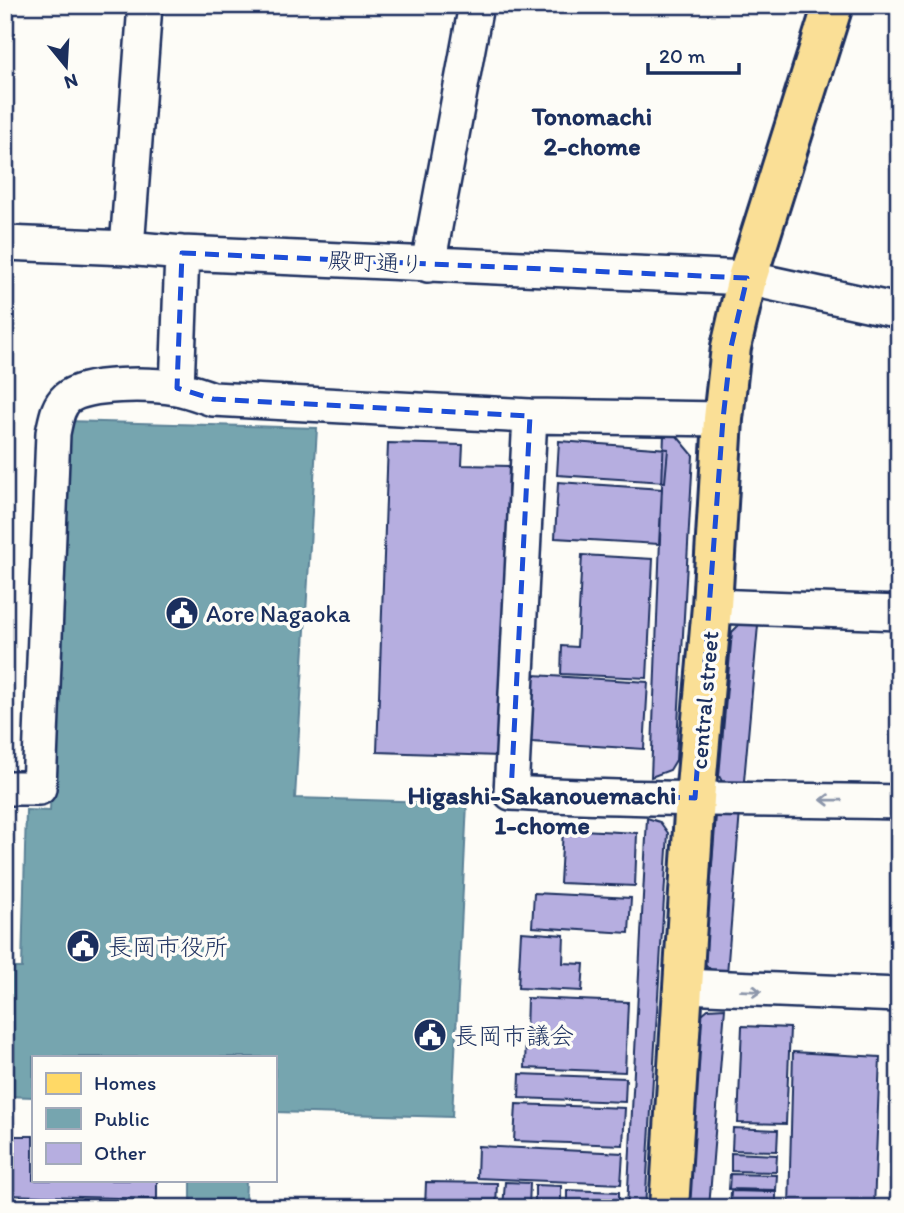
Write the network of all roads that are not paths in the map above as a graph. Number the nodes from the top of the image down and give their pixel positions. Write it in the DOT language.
graph roads {
  1 [pos="145,5"];
  2 [pos="476,5"];
  3 [pos="832,5"];
  4 [pos="5,243"];
  5 [pos="127,248"];
  6 [pos="182,253"];
  7 [pos="428,265"];
  8 [pos="747,278"];
  9 [pos="899,312"];
  10 [pos="177,388"];
  11 [pos="530,416"];
  12 [pos="723,419"];
  13 [pos="712,606"];
  14 [pos="899,613"];
  15 [pos="5,788"];
  16 [pos="695,798"];
  17 [pos="899,802"];
  18 [pos="683,986"];
  19 [pos="899,995"];
  20 [pos="669,1208"];
  1 -- 5 [label="street"];
  2 -- 7 [label="street"];
  3 -- 8 [label="highway, central street"];
  4 -- 5 [label="street, 殿町通り"];
  5 -- 6 [label="street, 殿町通り"];
  6 -- 7 [label="street, 殿町通り"];
  6 -- 10 [label="street"];
  7 -- 8 [label="street, 殿町通り"];
  8 -- 9 [label="street, 殿町通り"];
  8 -- 12 [label="highway, central street"];
  10 -- 11 [label="street"];
  10 -- 15 [label="street"];
  11 -- 12 [label="street"];
  11 -- 16 [label="street"];
  12 -- 13 [label="highway, central street"];
  13 -- 14 [label="street"];
  13 -- 16 [label="highway, central street"];
  17 -- 16 [label="street, one-way"];
  16 -- 18 [label="highway, central street"];
  18 -- 19 [label="street, one-way"];
  18 -- 20 [label="highway, central street"];
}
